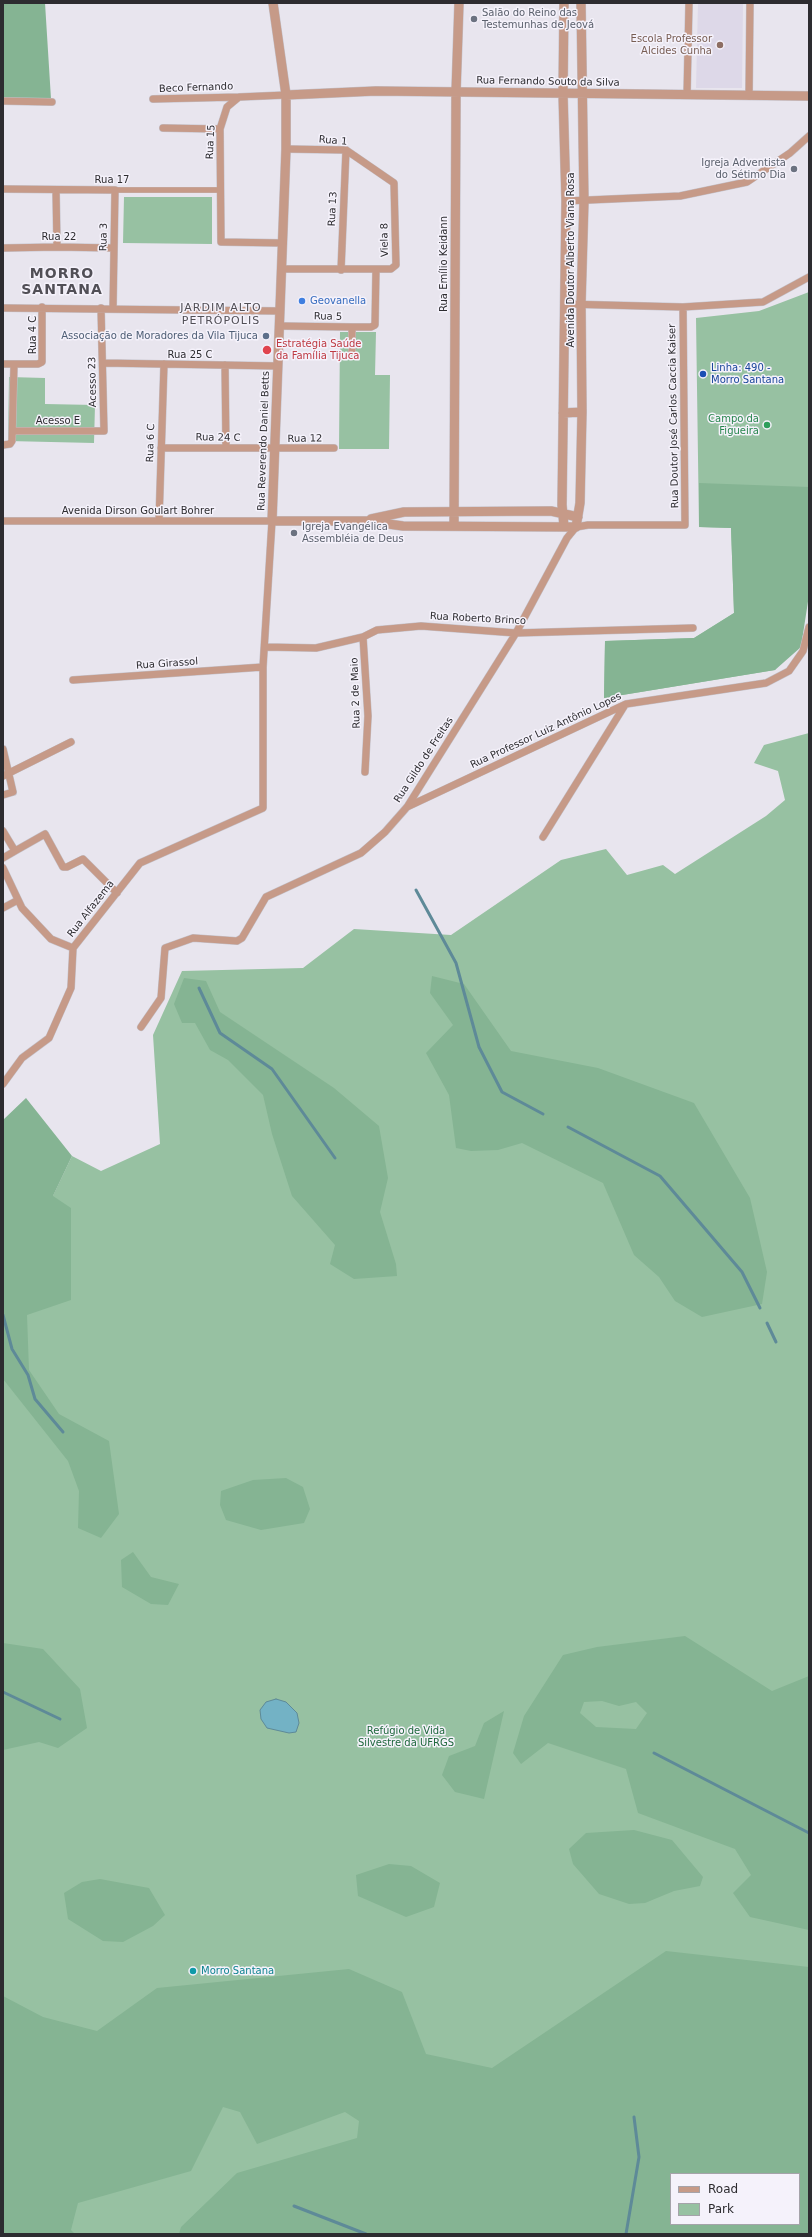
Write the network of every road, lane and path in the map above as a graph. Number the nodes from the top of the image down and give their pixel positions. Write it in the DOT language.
graph roads {
  1 [pos="273,3"];
  2 [pos="459,3"];
  3 [pos="564,3"];
  4 [pos="581,3"];
  5 [pos="688,3"];
  6 [pos="750,3"];
  7 [pos="456,92"];
  8 [pos="582,93"];
  9 [pos="563,94"];
  10 [pos="286,95"];
  11 [pos="687,95"];
  12 [pos="749,96"];
  13 [pos="809,96"];
  14 [pos="239,97"];
  15 [pos="153,99"];
  16 [pos="3,101"];
  17 [pos="52,102"];
  18 [pos="163,128"];
  19 [pos="220,129"];
  20 [pos="809,136"];
  21 [pos="286,149"];
  22 [pos="346,150"];
  23 [pos="373,169"];
  24 [pos="3,189"];
  25 [pos="56,190"];
  26 [pos="115,190"];
  27 [pos="220,190"];
  28 [pos="566,201"];
  29 [pos="584,201"];
  30 [pos="283,243"];
  31 [pos="58,247"];
  32 [pos="3,248"];
  33 [pos="114,248"];
  34 [pos="282,269"];
  35 [pos="376,269"];
  36 [pos="341,270"];
  37 [pos="809,277"];
  38 [pos="564,304"];
  39 [pos="581,304"];
  40 [pos="42,307"];
  41 [pos="682,307"];
  42 [pos="3,308"];
  43 [pos="101,308"];
  44 [pos="113,308"];
  45 [pos="280,311"];
  46 [pos="280,326"];
  47 [pos="352,327"];
  48 [pos="352,351"];
  49 [pos="102,363"];
  50 [pos="3,364"];
  51 [pos="14,364"];
  52 [pos="164,364"];
  53 [pos="225,365"];
  54 [pos="278,366"];
  55 [pos="582,412"];
  56 [pos="563,413"];
  57 [pos="12,431"];
  58 [pos="104,431"];
  59 [pos="3,445"];
  60 [pos="161,448"];
  61 [pos="226,448"];
  62 [pos="334,448"];
  63 [pos="276,449"];
  64 [pos="454,512"];
  65 [pos="563,513"];
  66 [pos="578,517"];
  67 [pos="3,521"];
  68 [pos="159,521"];
  69 [pos="272,521"];
  70 [pos="366,521"];
  71 [pos="588,525"];
  72 [pos="454,526"];
  73 [pos="564,526"];
  74 [pos="576,527"];
  75 [pos="568,538"];
  76 [pos="809,627"];
  77 [pos="693,628"];
  78 [pos="516,633"];
  79 [pos="363,637"];
  80 [pos="265,647"];
  81 [pos="263,667"];
  82 [pos="73,680"];
  83 [pos="626,704"];
  84 [pos="71,742"];
  85 [pos="3,749"];
  86 [pos="365,772"];
  87 [pos="5,775"];
  88 [pos="3,795"];
  89 [pos="407,807"];
  90 [pos="263,808"];
  91 [pos="3,832"];
  92 [pos="543,838"];
  93 [pos="15,851"];
  94 [pos="3,858"];
  95 [pos="3,868"];
  96 [pos="117,893"];
  97 [pos="18,900"];
  98 [pos="3,908"];
  99 [pos="73,948"];
  100 [pos="141,1027"];
  101 [pos="3,1084"];
  1 -- 10 [label="street, Rua Reverendo Daniel Betts"];
  2 -- 7 [label="street, Rua Emílio Keidann"];
  3 -- 9 [label="street, Avenida Doutor Alberto Viana Rosa"];
  4 -- 8 [label="street, Avenida Doutor Alberto Viana Rosa"];
  5 -- 11 [label="street"];
  6 -- 12 [label="street"];
  7 -- 9 [label="street, Rua Fernando Souto da Silva"];
  7 -- 10 [label="street, Rua Fernando Souto da Silva"];
  7 -- 64 [label="street, Rua Emílio Keidann"];
  8 -- 9 [label="street, Rua Fernando Souto da Silva"];
  8 -- 11 [label="street, Rua Fernando Souto da Silva"];
  8 -- 29 [label="street, Avenida Doutor Alberto Viana Rosa"];
  9 -- 28 [label="street, Avenida Doutor Alberto Viana Rosa"];
  10 -- 14 [label="street"];
  10 -- 21 [label="street, Rua Reverendo Daniel Betts"];
  11 -- 12 [label="street, Rua Fernando Souto da Silva"];
  12 -- 13 [label="street, Rua Fernando Souto da Silva"];
  14 -- 15 [label="street, Beco Fernando"];
  14 -- 19 [label="street, Rua 15"];
  16 -- 17 [label="street"];
  18 -- 19 [label="street"];
  19 -- 27 [label="street, Rua 15"];
  20 -- 29 [label="street"];
  21 -- 22 [label="street, Rua 1"];
  21 -- 30 [label="street, Rua Reverendo Daniel Betts"];
  22 -- 23 [label="street, Rua 1"];
  22 -- 36 [label="street, Rua 13"];
  23 -- 35 [label="street, Viela 8"];
  24 -- 25 [label="street, Rua 17"];
  25 -- 26 [label="street, Rua 17"];
  25 -- 31 [label="street"];
  26 -- 27 [label="street, Rua 17"];
  26 -- 33 [label="street, Rua 3"];
  27 -- 30 [label="street, Rua 15"];
  28 -- 29 [label="street"];
  28 -- 38 [label="street, Avenida Doutor Alberto Viana Rosa"];
  29 -- 39 [label="street, Avenida Doutor Alberto Viana Rosa"];
  30 -- 34 [label="street, Rua Reverendo Daniel Betts"];
  31 -- 32 [label="street, Rua 22"];
  31 -- 33 [label="street, Rua 22"];
  33 -- 44 [label="street, Rua 3"];
  34 -- 36 [label="street, Viela 8"];
  34 -- 45 [label="street, Rua Reverendo Daniel Betts"];
  35 -- 36 [label="street, Viela 8"];
  35 -- 47 [label="street"];
  37 -- 41 [label="street"];
  38 -- 39 [label="street"];
  38 -- 56 [label="street, Avenida Doutor Alberto Viana Rosa"];
  39 -- 41 [label="street"];
  39 -- 55 [label="street, Avenida Doutor Alberto Viana Rosa"];
  40 -- 42 [label="street"];
  40 -- 43 [label="street"];
  40 -- 51 [label="street, Rua 4 C"];
  41 -- 71 [label="street, Rua Doutor José Carlos Caccia Kaiser"];
  43 -- 44 [label="street"];
  43 -- 49 [label="street, Acesso 23"];
  44 -- 45 [label="street"];
  45 -- 46 [label="street, Rua Reverendo Daniel Betts"];
  46 -- 47 [label="street, Rua 5"];
  46 -- 54 [label="street, Rua Reverendo Daniel Betts"];
  47 -- 48 [label="street, Rua 5"];
  49 -- 52 [label="street, Rua 25 C"];
  49 -- 58 [label="street, Acesso 23"];
  50 -- 51 [label="street"];
  51 -- 57 [label="street"];
  52 -- 53 [label="street, Rua 25 C"];
  52 -- 60 [label="street, Rua 6 C"];
  53 -- 54 [label="street, Rua 25 C"];
  53 -- 61 [label="street"];
  54 -- 63 [label="street, Rua Reverendo Daniel Betts"];
  55 -- 56 [label="street"];
  55 -- 66 [label="street, Avenida Doutor Alberto Viana Rosa"];
  56 -- 65 [label="street, Avenida Doutor Alberto Viana Rosa"];
  57 -- 58 [label="street, Acesso E"];
  57 -- 59 [label="street"];
  60 -- 61 [label="street, Rua 24 C"];
  60 -- 68 [label="street, Rua 6 C"];
  61 -- 63 [label="street, Rua 24 C"];
  62 -- 63 [label="street, Rua 12"];
  63 -- 69 [label="street, Rua Reverendo Daniel Betts"];
  64 -- 65 [label="street"];
  64 -- 70 [label="street"];
  64 -- 72 [label="street, Rua Emílio Keidann"];
  65 -- 66 [label="street"];
  65 -- 73 [label="street, Avenida Doutor Alberto Viana Rosa"];
  66 -- 71 [label="street"];
  66 -- 74 [label="street, Avenida Doutor Alberto Viana Rosa"];
  67 -- 68 [label="street, Avenida Dirson Goulart Bohrer"];
  68 -- 69 [label="street, Avenida Dirson Goulart Bohrer"];
  69 -- 70 [label="street"];
  69 -- 80 [label="street, Rua Reverendo Daniel Betts"];
  70 -- 72 [label="street"];
  71 -- 74 [label="street"];
  72 -- 73 [label="street"];
  73 -- 74 [label="street"];
  73 -- 75 [label="street"];
  74 -- 75 [label="street, Rua Gildo de Freitas"];
  75 -- 78 [label="street, Rua Gildo de Freitas"];
  76 -- 83 [label="street, Rua Professor Luiz Antônio Lopes"];
  77 -- 78 [label="street, Rua Roberto Brinco"];
  78 -- 79 [label="street, Rua Roberto Brinco"];
  78 -- 89 [label="street, Rua Gildo de Freitas"];
  79 -- 80 [label="street, Rua Roberto Brinco"];
  79 -- 86 [label="street, Rua 2 de Maio"];
  80 -- 81 [label="street, Rua Reverendo Daniel Betts"];
  81 -- 82 [label="street, Rua Girassol"];
  81 -- 90 [label="street, Rua Reverendo Daniel Betts"];
  83 -- 89 [label="street, Rua Professor Luiz Antônio Lopes"];
  83 -- 92 [label="street"];
  84 -- 87 [label="street"];
  85 -- 87 [label="street"];
  87 -- 88 [label="street"];
  89 -- 100 [label="street, Rua Gildo de Freitas"];
  90 -- 96 [label="street, Rua Alfazema"];
  91 -- 93 [label="street"];
  93 -- 94 [label="street"];
  93 -- 96 [label="street"];
  95 -- 97 [label="street"];
  96 -- 99 [label="street, Rua Alfazema"];
  97 -- 98 [label="street"];
  97 -- 99 [label="street"];
  99 -- 101 [label="street, Rua Alfazema"];
}
